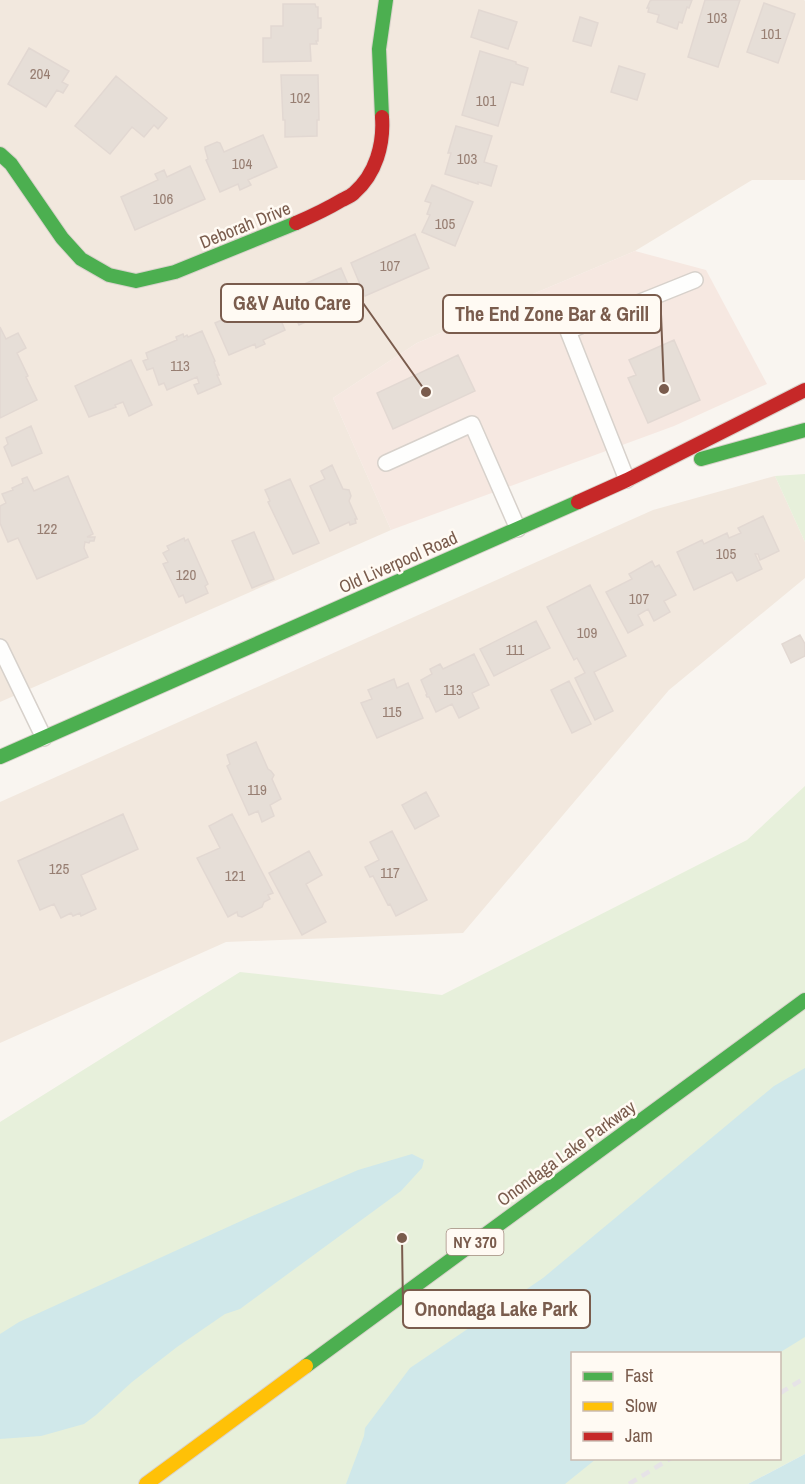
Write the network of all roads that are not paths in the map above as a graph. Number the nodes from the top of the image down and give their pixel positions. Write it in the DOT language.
graph roads {
  1 [pos="386,0"];
  2 [pos="0,154"];
  3 [pos="695,279"];
  4 [pos="805,390"];
  5 [pos="805,430"];
  6 [pos="386,463"];
  7 [pos="627,480"];
  8 [pos="518,529"];
  9 [pos="0,647"];
  10 [pos="44,738"];
  11 [pos="0,757"];
  12 [pos="805,1000"];
  13 [pos="146,1484"];
  1 -- 2 [label="main road, Deborah Drive"];
  3 -- 7 [label="lane"];
  4 -- 7 [label="main road, Old Liverpool Road"];
  5 -- 7 [label="main road"];
  6 -- 8 [label="lane"];
  7 -- 8 [label="main road, Old Liverpool Road"];
  8 -- 10 [label="main road, Old Liverpool Road"];
  9 -- 10 [label="lane"];
  10 -- 11 [label="main road, Old Liverpool Road"];
  12 -- 13 [label="main road, Onondaga Lake Parkway / NY 370"];
}
